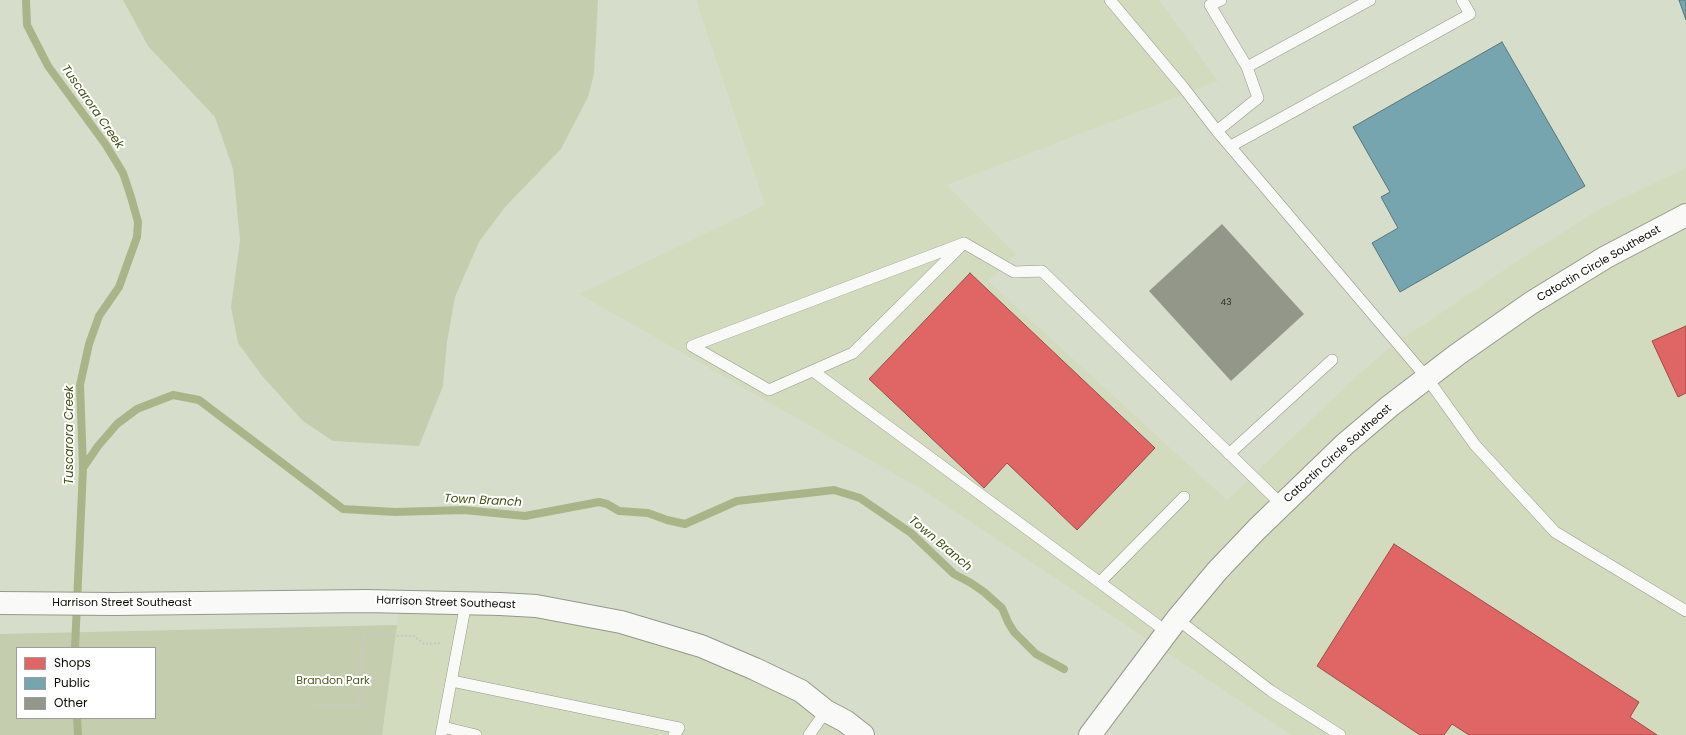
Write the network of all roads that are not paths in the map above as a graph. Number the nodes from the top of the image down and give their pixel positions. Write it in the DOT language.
graph roads {
  1 [pos="1110,0"];
  2 [pos="1220,0"];
  3 [pos="1370,0"];
  4 [pos="1462,0"];
  5 [pos="1247,67"];
  6 [pos="1217,131"];
  7 [pos="1231,146"];
  8 [pos="1686,215"];
  9 [pos="964,243"];
  10 [pos="1332,360"];
  11 [pos="813,371"];
  12 [pos="1427,378"];
  13 [pos="1229,454"];
  14 [pos="1184,497"];
  15 [pos="1282,505"];
  16 [pos="1100,582"];
  17 [pos="0,603"];
  18 [pos="466,603"];
  19 [pos="1686,610"];
  20 [pos="1172,626"];
  21 [pos="452,681"];
  22 [pos="826,712"];
  23 [pos="442,731"];
  24 [pos="476,735"];
  25 [pos="674,735"];
  26 [pos="809,735"];
  27 [pos="863,735"];
  28 [pos="1090,735"];
  29 [pos="1340,735"];
  1 -- 6 [label="lane"];
  2 -- 5 [label="lane"];
  3 -- 5 [label="lane"];
  4 -- 7 [label="lane"];
  5 -- 6 [label="lane"];
  6 -- 7 [label="lane"];
  7 -- 12 [label="lane"];
  8 -- 12 [label="street, Catoctin Circle Southeast"];
  9 -- 11 [label="lane"];
  9 -- 11 [label="lane"];
  9 -- 13 [label="lane"];
  10 -- 13 [label="lane"];
  11 -- 16 [label="lane"];
  12 -- 15 [label="street, Catoctin Circle Southeast"];
  12 -- 19 [label="lane"];
  13 -- 15 [label="lane"];
  14 -- 16 [label="lane"];
  15 -- 20 [label="street, Catoctin Circle Southeast"];
  16 -- 20 [label="lane"];
  17 -- 18 [label="street, Harrison Street Southeast"];
  18 -- 21 [label="lane"];
  18 -- 22 [label="street, Harrison Street Southeast"];
  20 -- 28 [label="street, Catoctin Circle Southeast"];
  20 -- 29 [label="lane"];
  21 -- 23 [label="lane"];
  21 -- 25 [label="lane"];
  22 -- 26 [label="lane"];
  22 -- 27 [label="street, Harrison Street Southeast"];
  23 -- 24 [label="lane"];
}
